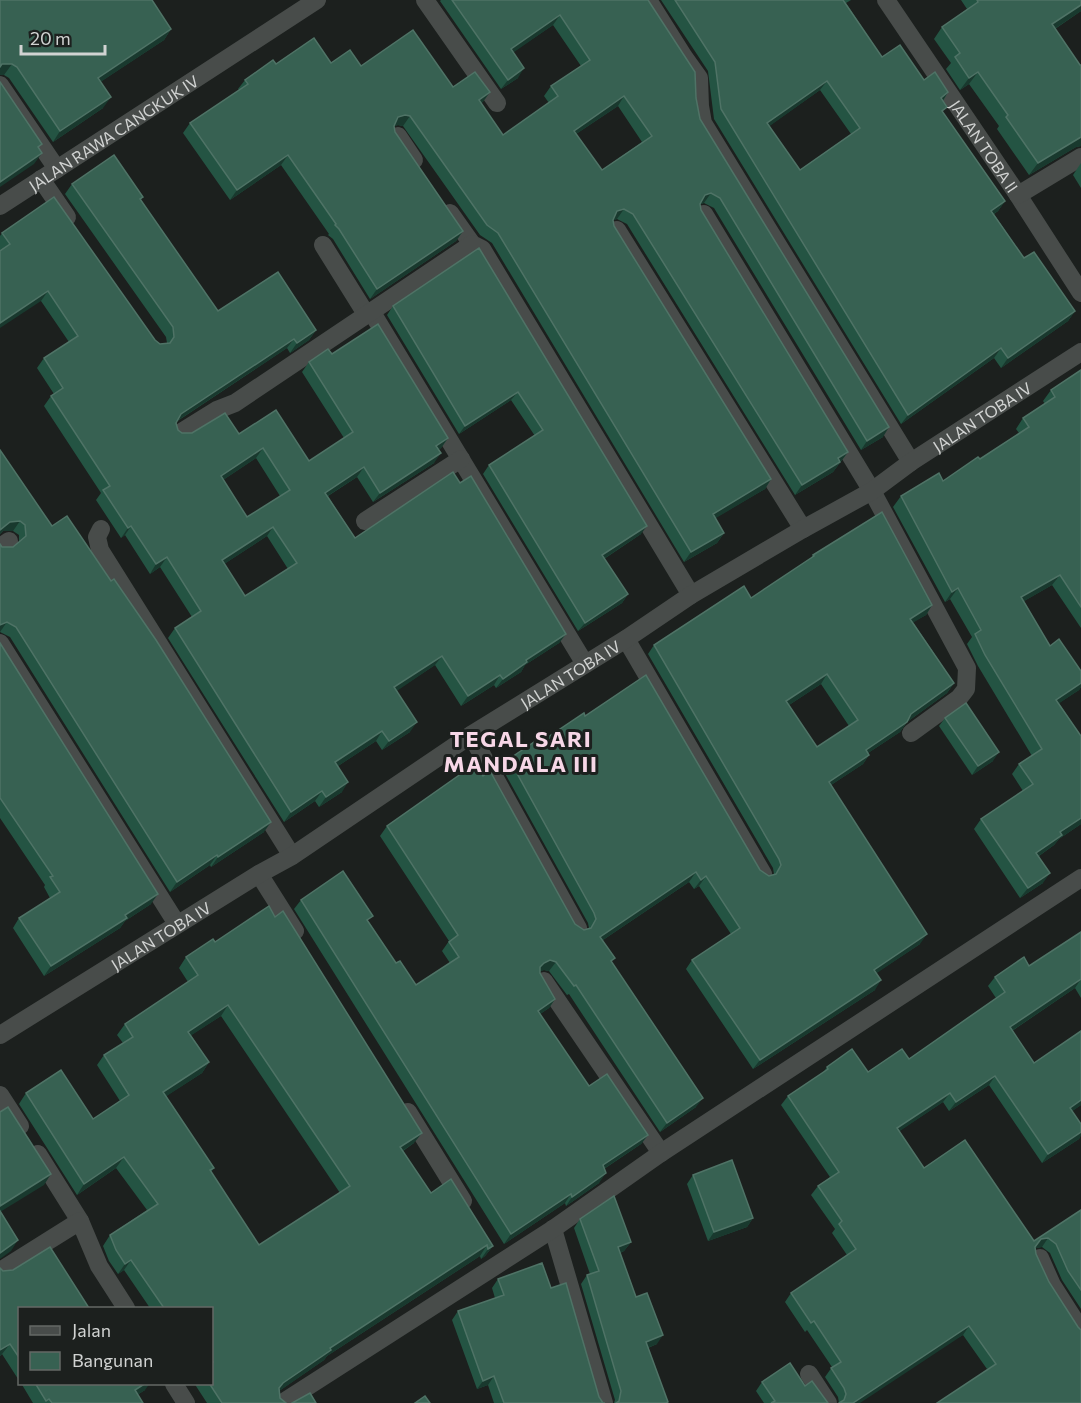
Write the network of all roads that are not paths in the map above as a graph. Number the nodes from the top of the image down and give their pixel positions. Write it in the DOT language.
graph roads {
  1 [pos="316,0"];
  2 [pos="424,0"];
  3 [pos="648,0"];
  4 [pos="886,0"];
  5 [pos="0,85"];
  6 [pos="497,103"];
  7 [pos="398,136"];
  8 [pos="1081,157"];
  9 [pos="57,169"];
  10 [pos="425,175"];
  11 [pos="41,179"];
  12 [pos="438,195"];
  13 [pos="1018,195"];
  14 [pos="0,206"];
  15 [pos="704,214"];
  16 [pos="617,230"];
  17 [pos="78,233"];
  18 [pos="472,244"];
  19 [pos="323,245"];
  20 [pos="1081,293"];
  21 [pos="368,313"];
  22 [pos="1081,352"];
  23 [pos="180,434"];
  24 [pos="460,459"];
  25 [pos="911,462"];
  26 [pos="872,491"];
  27 [pos="365,521"];
  28 [pos="101,529"];
  29 [pos="802,529"];
  30 [pos="691,596"];
  31 [pos="626,639"];
  32 [pos="0,643"];
  33 [pos="585,664"];
  34 [pos="911,733"];
  35 [pos="471,735"];
  36 [pos="292,856"];
  37 [pos="259,874"];
  38 [pos="763,874"];
  39 [pos="1081,878"];
  40 [pos="177,924"];
  41 [pos="578,928"];
  42 [pos="303,944"];
  43 [pos="544,981"];
  44 [pos="0,1035"];
  45 [pos="396,1093"];
  46 [pos="0,1095"];
  47 [pos="661,1153"];
  48 [pos="471,1212"];
  49 [pos="80,1221"];
  50 [pos="554,1228"];
  51 [pos="490,1242"];
  52 [pos="1040,1258"];
  53 [pos="502,1262"];
  54 [pos="0,1271"];
  55 [pos="125,1307"];
  56 [pos="1081,1330"];
  57 [pos="809,1374"];
  58 [pos="175,1385"];
  59 [pos="186,1403"];
  60 [pos="282,1403"];
  61 [pos="604,1403"];
  62 [pos="828,1403"];
  1 -- 9 [label="street, JALAN RAWA CANGKUK IV"];
  2 -- 6 [label="street"];
  3 -- 25 [label="street"];
  4 -- 13 [label="street, JALAN TOBA II"];
  5 -- 9 [label="street"];
  7 -- 10 [label="street"];
  8 -- 13 [label="street"];
  9 -- 11 [label="street, JALAN RAWA CANGKUK IV"];
  11 -- 14 [label="street, JALAN RAWA CANGKUK IV"];
  11 -- 17 [label="street"];
  12 -- 18 [label="street"];
  13 -- 20 [label="street, JALAN TOBA II"];
  15 -- 26 [label="street"];
  16 -- 29 [label="street"];
  18 -- 21 [label="street"];
  18 -- 30 [label="street"];
  19 -- 21 [label="street"];
  21 -- 23 [label="street"];
  21 -- 24 [label="street"];
  22 -- 25 [label="street, JALAN TOBA IV"];
  24 -- 27 [label="street"];
  24 -- 33 [label="street"];
  25 -- 26 [label="street, JALAN TOBA IV"];
  26 -- 29 [label="street, JALAN TOBA IV"];
  26 -- 34 [label="street"];
  28 -- 36 [label="street"];
  29 -- 30 [label="street, JALAN TOBA IV"];
  30 -- 31 [label="street, JALAN TOBA IV"];
  31 -- 33 [label="street, JALAN TOBA IV"];
  31 -- 38 [label="street"];
  32 -- 40 [label="street"];
  33 -- 35 [label="street, JALAN TOBA IV"];
  35 -- 36 [label="street, JALAN TOBA IV"];
  35 -- 41 [label="street"];
  36 -- 37 [label="street, JALAN TOBA IV"];
  37 -- 40 [label="street, JALAN TOBA IV"];
  37 -- 42 [label="street"];
  39 -- 47 [label="street"];
  40 -- 44 [label="street, JALAN TOBA IV"];
  43 -- 47 [label="street"];
  45 -- 48 [label="street"];
  46 -- 49 [label="street"];
  47 -- 50 [label="street"];
  49 -- 54 [label="street"];
  49 -- 55 [label="street"];
  50 -- 53 [label="street"];
  50 -- 61 [label="street"];
  51 -- 53 [label="street"];
  52 -- 56 [label="street"];
  53 -- 60 [label="street"];
  57 -- 62 [label="street"];
  58 -- 59 [label="street"];
}
